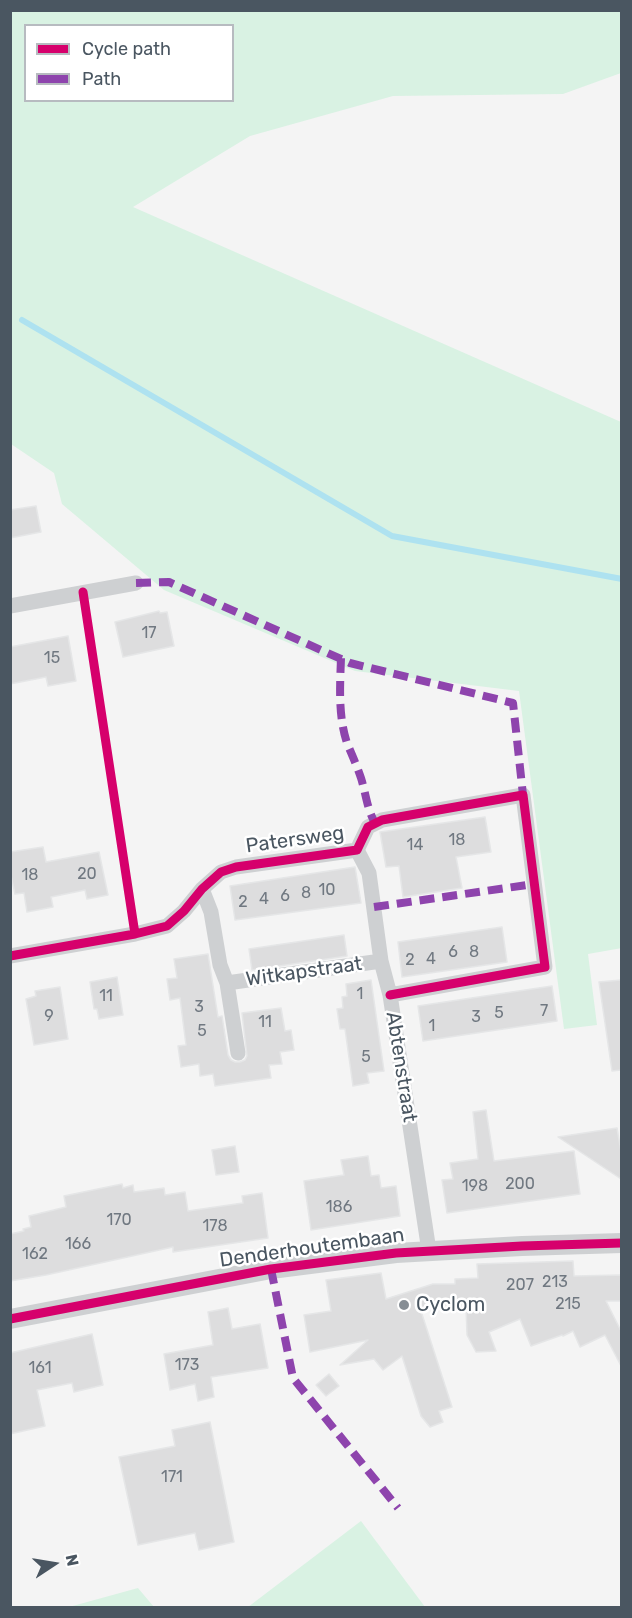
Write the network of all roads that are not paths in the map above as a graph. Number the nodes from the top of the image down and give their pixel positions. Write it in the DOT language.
graph roads {
  1 [pos="136,583"];
  2 [pos="10,606"];
  3 [pos="357,850"];
  4 [pos="202,889"];
  5 [pos="10,956"];
  6 [pos="381,961"];
  7 [pos="227,983"];
  8 [pos="390,995"];
  9 [pos="237,1053"];
  10 [pos="621,1243"];
  11 [pos="429,1251"];
  12 [pos="10,1319"];
  1 -- 2 [label="street"];
  3 -- 4 [label="street, Patersweg"];
  3 -- 6 [label="street, Abtenstraat"];
  3 -- 8 [label="street, Patersweg"];
  4 -- 5 [label="street, Patersweg"];
  4 -- 7 [label="street, Witkapstraat"];
  6 -- 7 [label="street, Witkapstraat"];
  6 -- 8 [label="street, Abtenstraat"];
  7 -- 9 [label="street, Witkapstraat"];
  8 -- 11 [label="street, Abtenstraat"];
  10 -- 11 [label="street, Denderhoutembaan"];
  11 -- 12 [label="street, Denderhoutembaan"];
}
